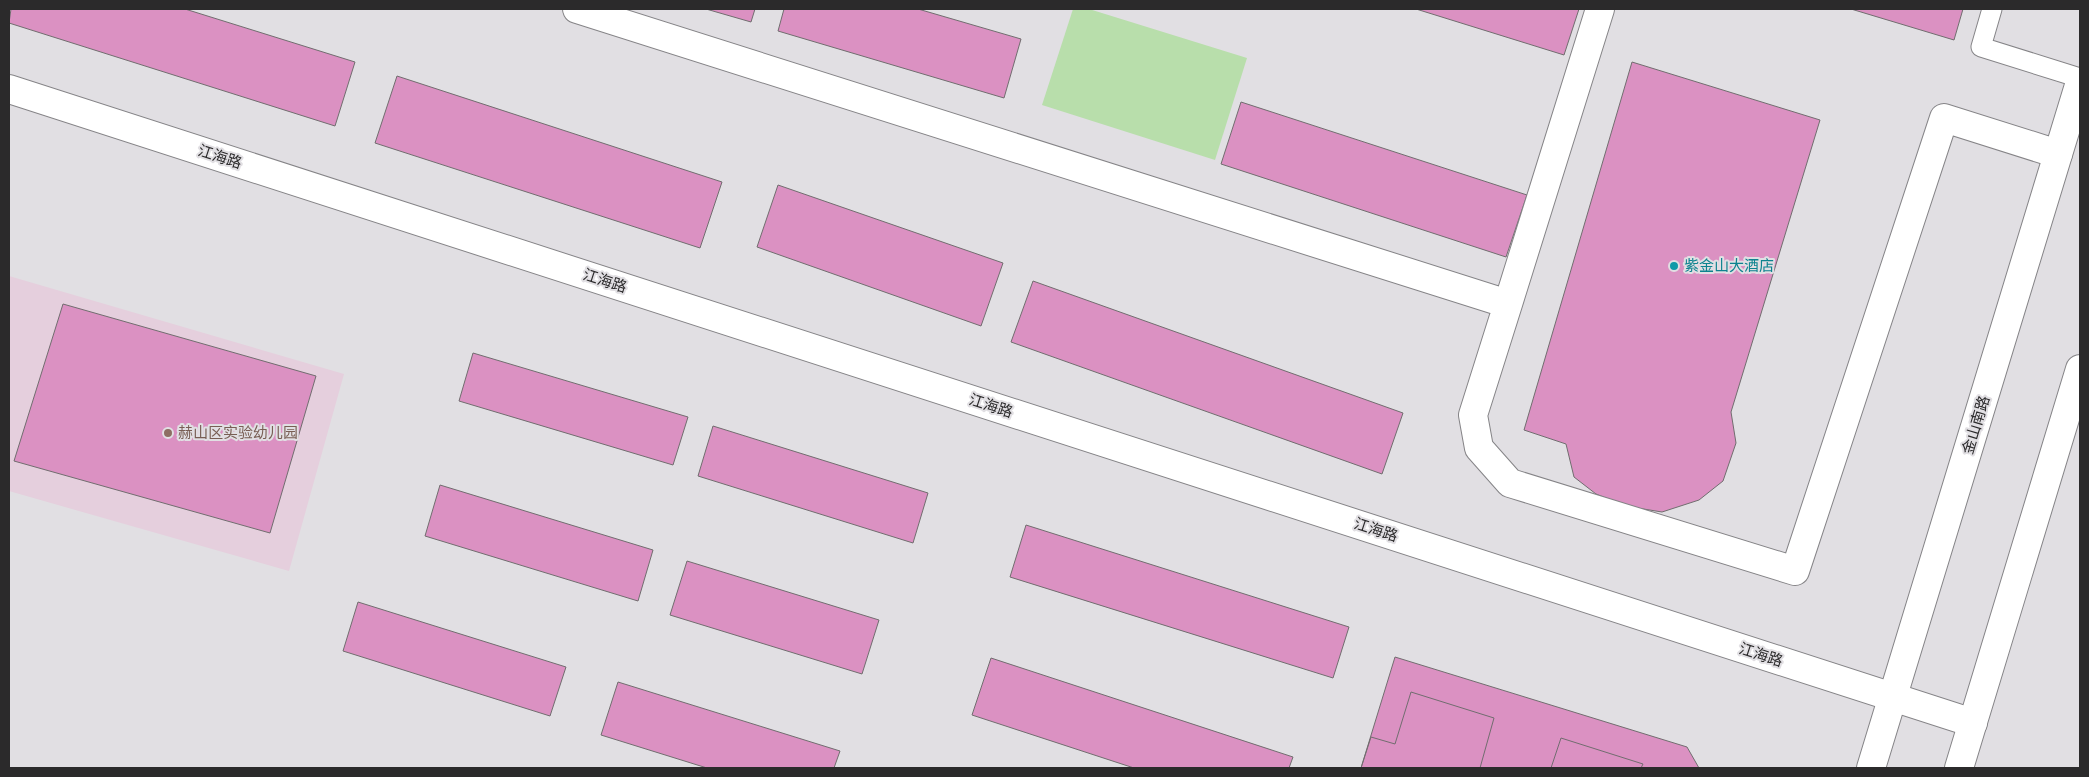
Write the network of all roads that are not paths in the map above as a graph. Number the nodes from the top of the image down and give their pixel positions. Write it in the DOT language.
graph roads {
  1 [pos="577,9"];
  2 [pos="1600,9"];
  3 [pos="1992,9"];
  4 [pos="2080,80"];
  5 [pos="9,89"];
  6 [pos="2058,154"];
  7 [pos="1508,304"];
  8 [pos="2080,369"];
  9 [pos="1893,697"];
  10 [pos="1972,723"];
  11 [pos="1871,768"];
  12 [pos="1959,768"];
  1 -- 7 [label="main road"];
  2 -- 7 [label="main road"];
  3 -- 4 [label="lane"];
  4 -- 6 [label="main road, 金山南路"];
  5 -- 9 [label="main road, 江海路"];
  6 -- 7 [label="main road"];
  6 -- 9 [label="main road, 金山南路"];
  8 -- 10 [label="main road"];
  9 -- 10 [label="main road, 江海路"];
  9 -- 11 [label="main road, 金山南路"];
  10 -- 12 [label="main road"];
}
